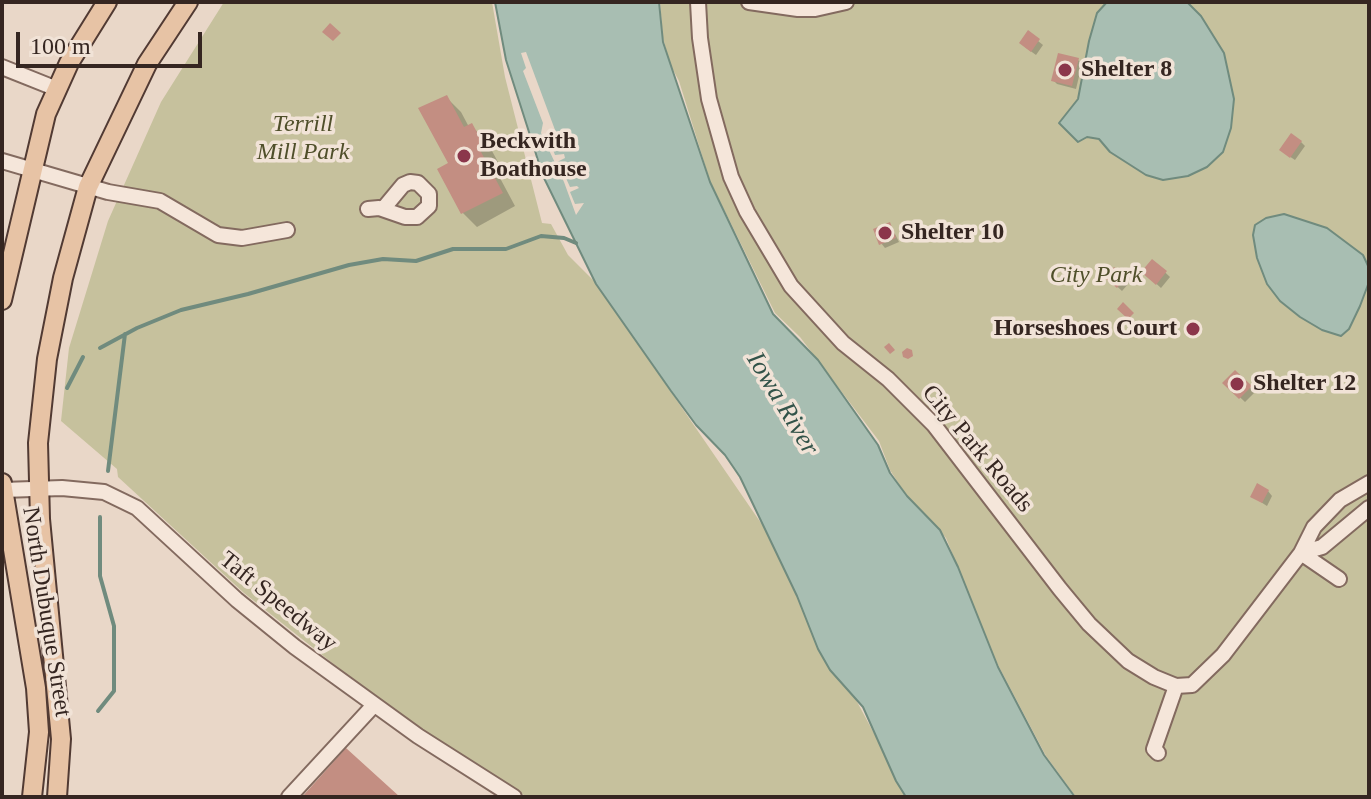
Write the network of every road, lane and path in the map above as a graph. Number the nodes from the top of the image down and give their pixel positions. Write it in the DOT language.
graph roads {
  1 [pos="107,2"];
  2 [pos="188,2"];
  3 [pos="698,2"];
  4 [pos="749,2"];
  5 [pos="846,2"];
  6 [pos="2,67"];
  7 [pos="57,89"];
  8 [pos="2,161"];
  9 [pos="32,171"];
  10 [pos="88,187"];
  11 [pos="287,230"];
  12 [pos="2,300"];
  13 [pos="2,483"];
  14 [pos="1369,483"];
  15 [pos="39,489"];
  16 [pos="3,490"];
  17 [pos="1369,508"];
  18 [pos="1301,553"];
  19 [pos="1339,579"];
  20 [pos="1176,686"];
  21 [pos="374,705"];
  22 [pos="1158,753"];
  23 [pos="32,797"];
  24 [pos="57,797"];
  25 [pos="289,797"];
  26 [pos="514,797"];
  1 -- 7 [label="main road"];
  2 -- 10 [label="main road, North Dubuque Street"];
  3 -- 20 [label="street, City Park Roads"];
  4 -- 5 [label="street"];
  6 -- 7 [label="street"];
  7 -- 9 [label="main road"];
  8 -- 9 [label="street"];
  9 -- 10 [label="street"];
  9 -- 12 [label="main road"];
  10 -- 11 [label="street"];
  10 -- 15 [label="main road, North Dubuque Street"];
  13 -- 16 [label="main road, North Dubuque Street"];
  14 -- 18 [label="street"];
  15 -- 16 [label="street, Taft Speedway"];
  15 -- 21 [label="street, Taft Speedway"];
  15 -- 24 [label="main road, North Dubuque Street"];
  16 -- 23 [label="main road, North Dubuque Street"];
  17 -- 18 [label="street"];
  18 -- 19 [label="street"];
  18 -- 20 [label="street"];
  20 -- 22 [label="street"];
  21 -- 25 [label="street"];
  21 -- 26 [label="street, Taft Speedway"];
}
